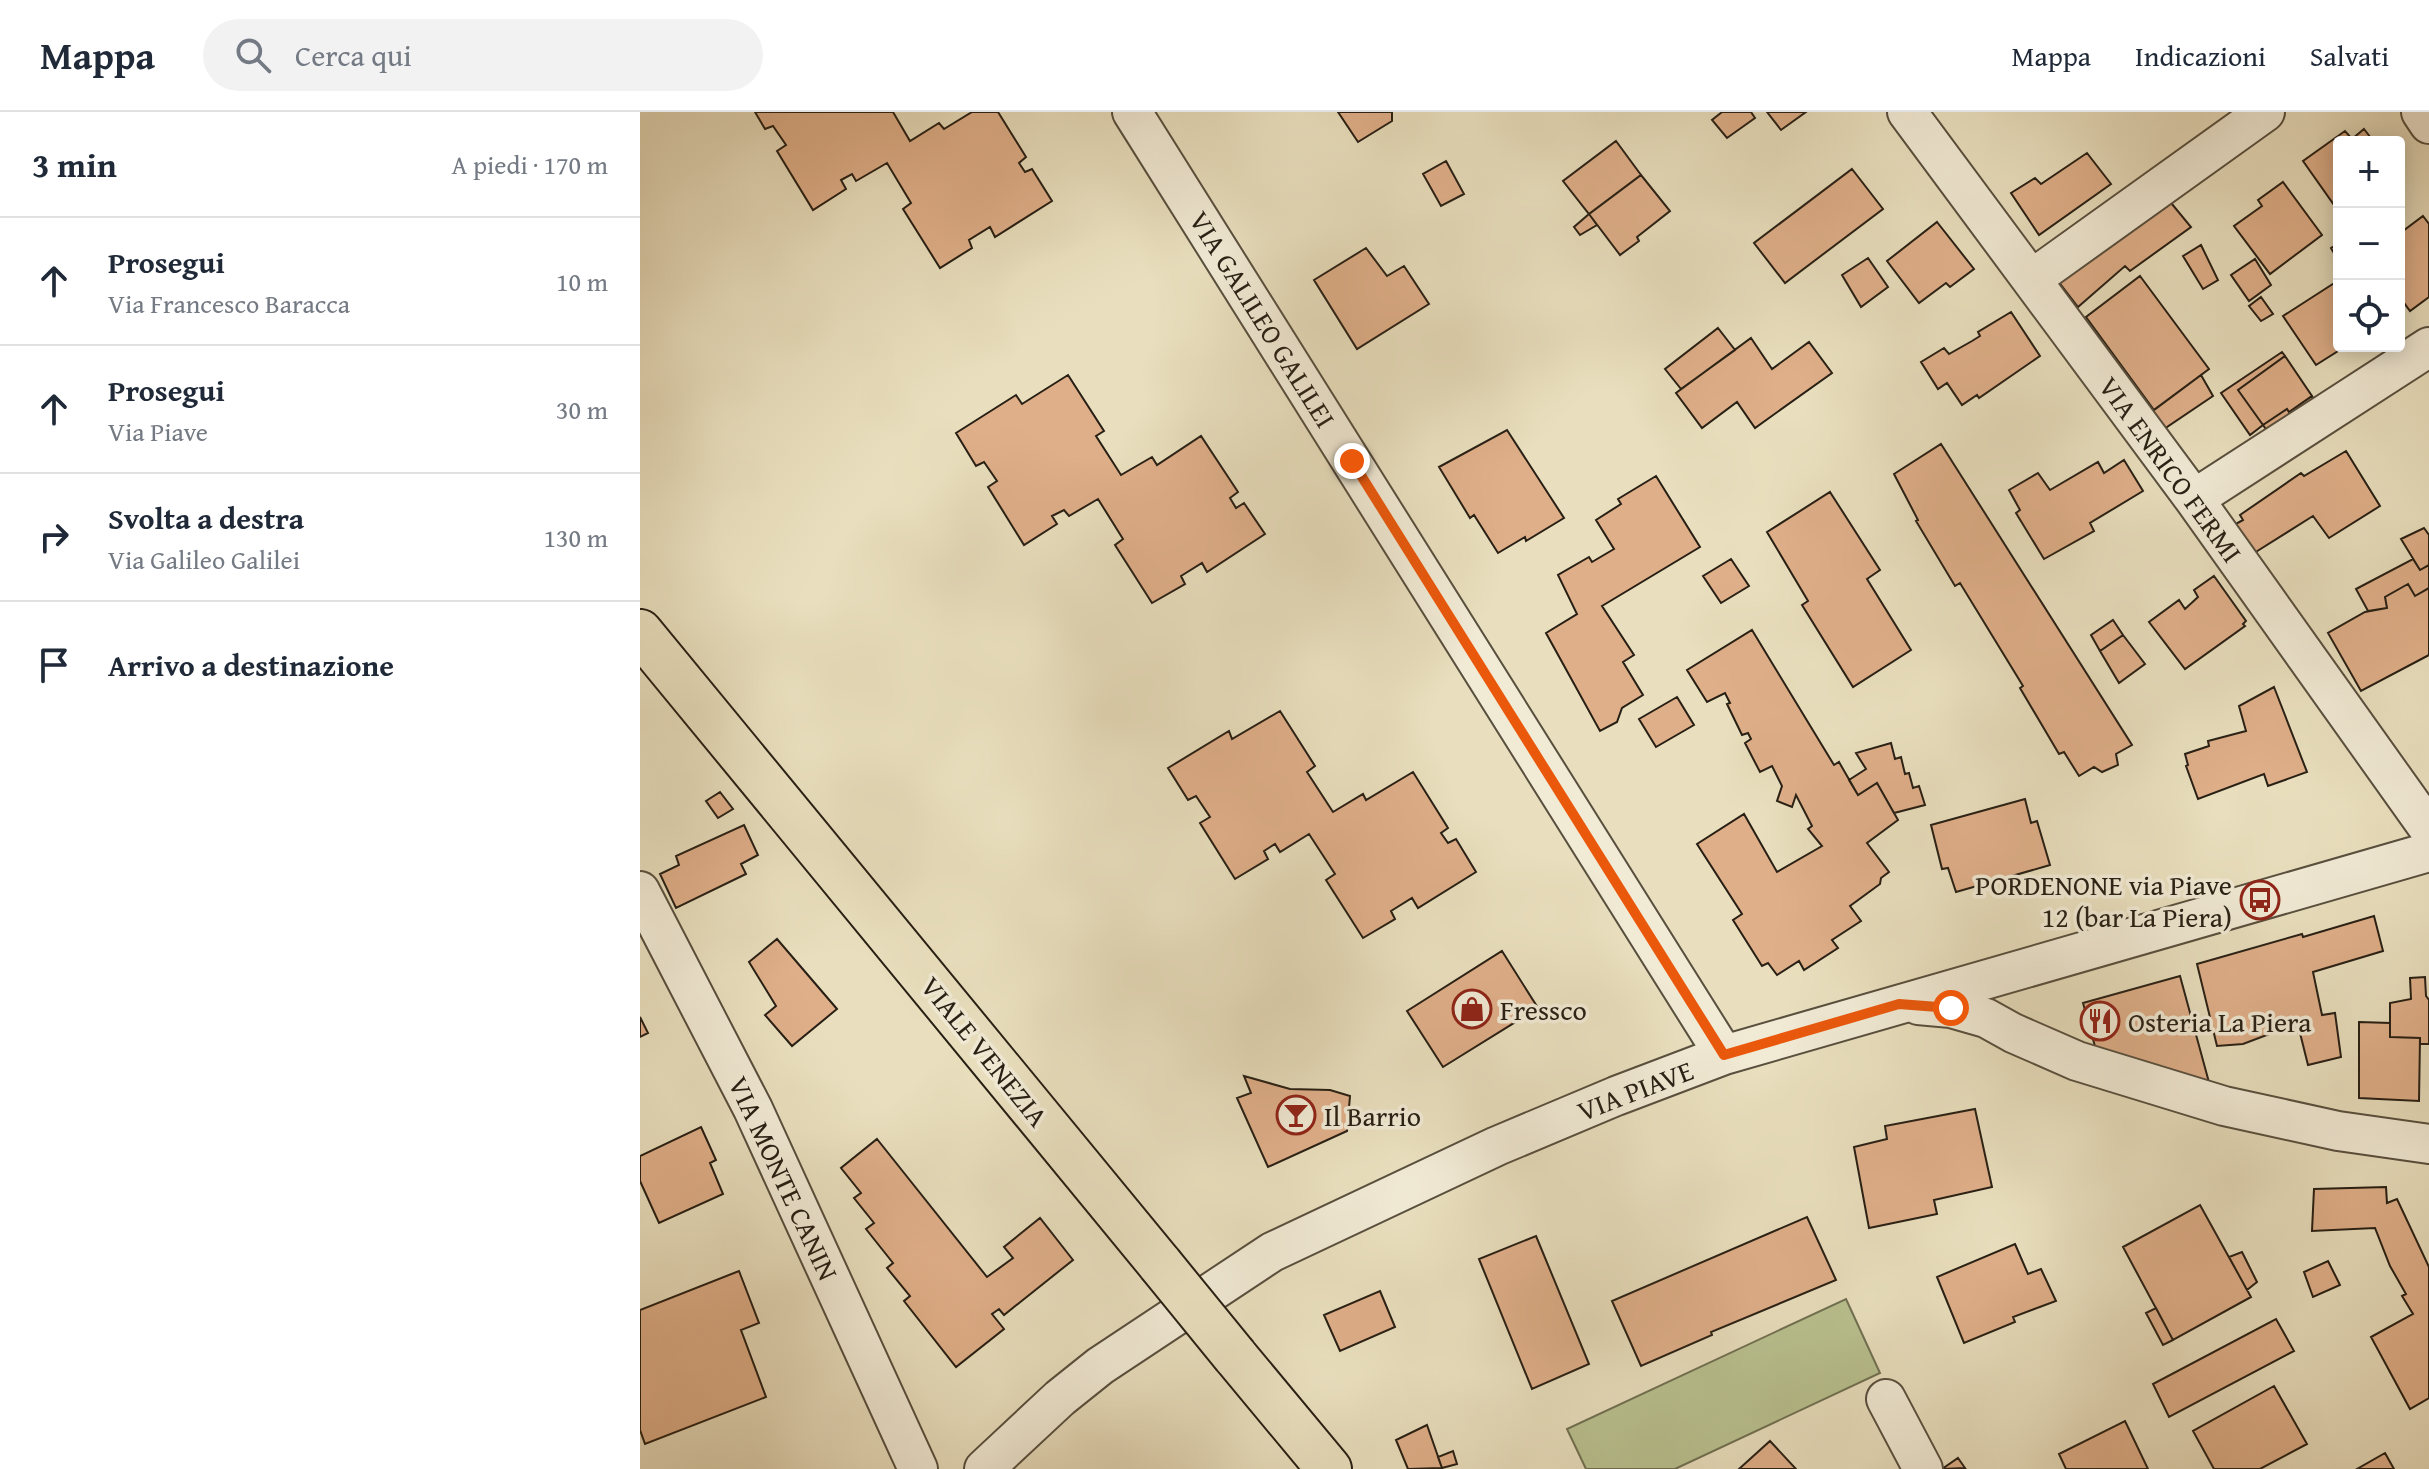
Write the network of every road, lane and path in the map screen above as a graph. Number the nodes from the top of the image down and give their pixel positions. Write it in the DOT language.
graph roads {
  1 [pos="1132,112"];
  2 [pos="1907,112"];
  3 [pos="2265,112"];
  4 [pos="2421,112"];
  5 [pos="2429,124"];
  6 [pos="2032,279"];
  7 [pos="2429,347"];
  8 [pos="2194,499"];
  9 [pos="640,632"];
  10 [pos="2429,829"];
  11 [pos="2429,852"];
  12 [pos="640,891"];
  13 [pos="1899,1004"];
  14 [pos="1724,1055"];
  15 [pos="2429,1144"];
  16 [pos="1886,1399"];
  17 [pos="918,1469"];
  18 [pos="984,1469"];
  19 [pos="1329,1469"];
  20 [pos="1923,1469"];
  1 -- 14 [label="street, VIA GALILEO GALILEI"];
  2 -- 6 [label="street, VIA ENRICO FERMI"];
  3 -- 6 [label="street"];
  4 -- 5 [label="street"];
  6 -- 8 [label="street, VIA ENRICO FERMI"];
  7 -- 8 [label="street"];
  8 -- 10 [label="street, VIA ENRICO FERMI"];
  9 -- 19 [label="main road, VIALE VENEZIA, bridge"];
  11 -- 13 [label="street, VIA PIAVE"];
  12 -- 17 [label="street, VIA MONTE CANIN"];
  13 -- 14 [label="street, VIA PIAVE"];
  13 -- 15 [label="street"];
  14 -- 18 [label="street, VIA PIAVE"];
  16 -- 20 [label="street"];
}
